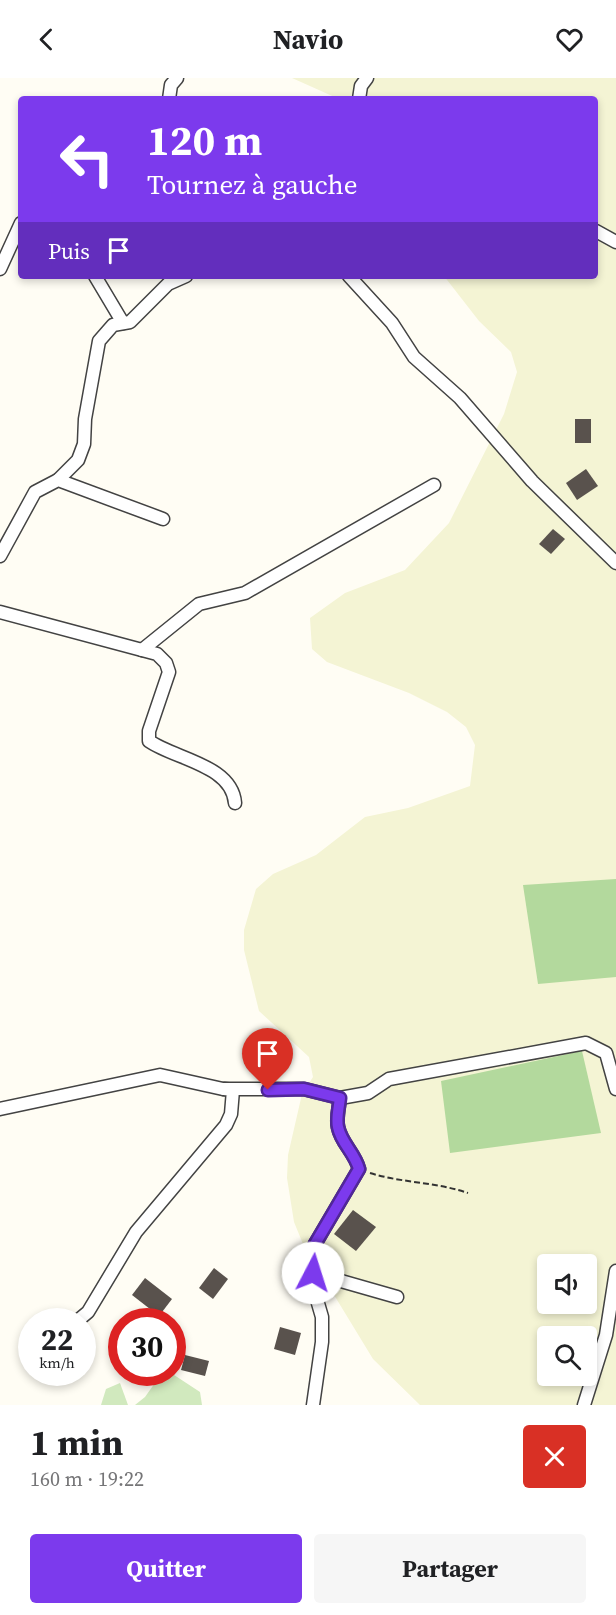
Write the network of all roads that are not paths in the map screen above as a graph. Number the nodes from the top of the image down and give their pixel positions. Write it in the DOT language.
graph roads {
  1 [pos="177,78"];
  2 [pos="367,78"];
  3 [pos="169,96"];
  4 [pos="359,96"];
  5 [pos="18,230"];
  6 [pos="598,232"];
  7 [pos="616,242"];
  8 [pos="0,269"];
  9 [pos="97,279"];
  10 [pos="179,279"];
  11 [pos="352,279"];
  12 [pos="123,323"];
  13 [pos="58,480"];
  14 [pos="434,484"];
  15 [pos="163,519"];
  16 [pos="0,556"];
  17 [pos="616,563"];
  18 [pos="0,612"];
  19 [pos="142,650"];
  20 [pos="235,803"];
  21 [pos="611,1052"];
  22 [pos="223,1089"];
  23 [pos="616,1089"];
  24 [pos="340,1098"];
  25 [pos="0,1109"];
  26 [pos="616,1271"];
  27 [pos="313,1273"];
  28 [pos="397,1297"];
  29 [pos="90,1308"];
  30 [pos="313,1405"];
  31 [pos="584,1405"];
  1 -- 3 [label="street"];
  2 -- 4 [label="street"];
  5 -- 8 [label="street"];
  6 -- 7 [label="street"];
  9 -- 12 [label="street"];
  10 -- 12 [label="street"];
  11 -- 17 [label="street"];
  12 -- 13 [label="street"];
  13 -- 15 [label="street"];
  13 -- 16 [label="street"];
  14 -- 19 [label="street"];
  18 -- 19 [label="street"];
  19 -- 20 [label="street"];
  21 -- 23 [label="street"];
  21 -- 24 [label="street"];
  22 -- 24 [label="street"];
  22 -- 25 [label="street"];
  22 -- 29 [label="street"];
  24 -- 27 [label="street"];
  26 -- 31 [label="street"];
  27 -- 28 [label="street"];
  27 -- 30 [label="street"];
}
